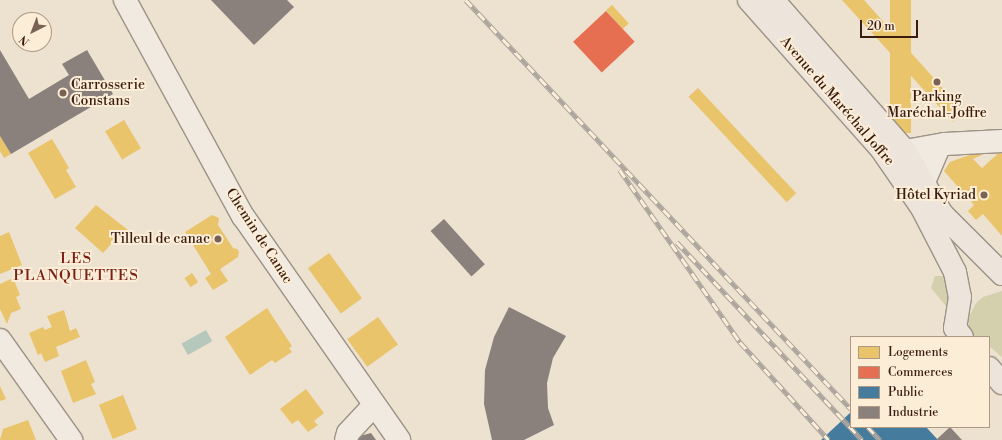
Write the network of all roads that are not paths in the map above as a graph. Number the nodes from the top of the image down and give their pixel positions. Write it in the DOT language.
graph roads {
  1 [pos="125,0"];
  2 [pos="749,0"];
  3 [pos="773,0"];
  4 [pos="1001,140"];
  5 [pos="939,146"];
  6 [pos="905,151"];
  7 [pos="924,182"];
  8 [pos="1002,274"];
  9 [pos="961,336"];
  10 [pos="0,340"];
  11 [pos="990,369"];
  12 [pos="1002,382"];
  13 [pos="374,405"];
  14 [pos="70,440"];
  15 [pos="346,440"];
  16 [pos="399,440"];
  1 -- 13 [label="street, Chemin de Canac"];
  2 -- 9 [label="main road, Avenue du Maréchal Joffre"];
  3 -- 6 [label="main road, Avenue du Maréchal Joffre"];
  4 -- 5 [label="street"];
  5 -- 6 [label="street"];
  5 -- 7 [label="street"];
  6 -- 7 [label="main road, Avenue du Maréchal Joffre"];
  7 -- 8 [label="main road, Avenue du Maréchal Joffre"];
  10 -- 14 [label="street"];
  11 -- 12 [label="main road"];
  13 -- 15 [label="street"];
  13 -- 16 [label="street, Chemin de Canac"];
}
